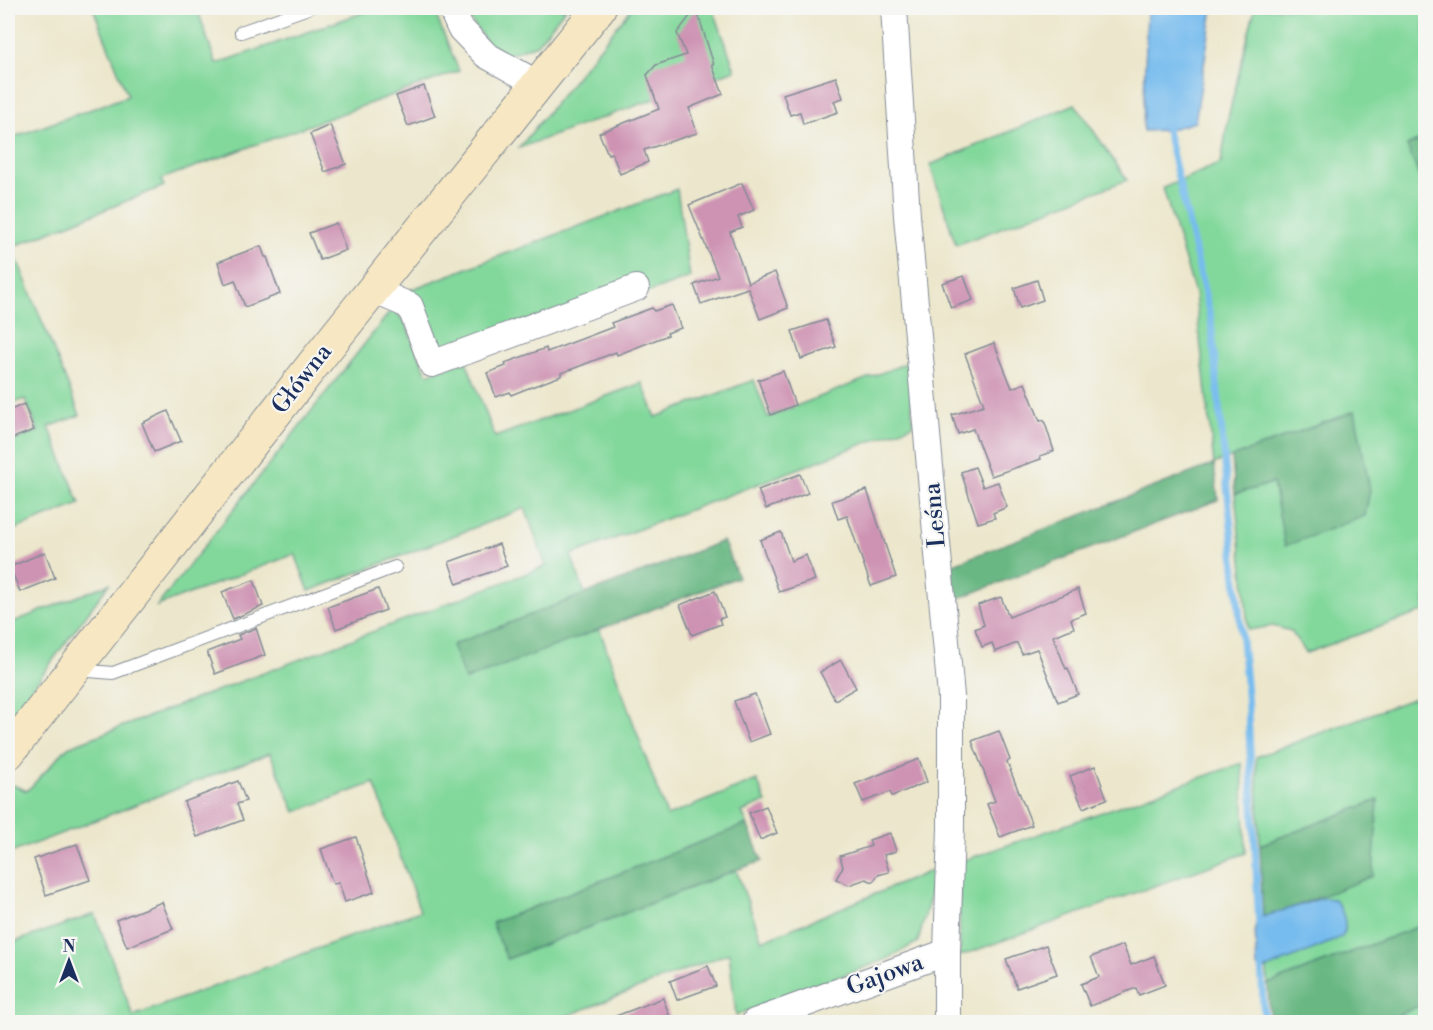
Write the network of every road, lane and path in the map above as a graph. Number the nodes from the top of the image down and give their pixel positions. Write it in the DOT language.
graph roads {
  1 [pos="308,8"];
  2 [pos="451,8"];
  3 [pos="598,8"];
  4 [pos="894,8"];
  5 [pos="241,32"];
  6 [pos="538,84"];
  7 [pos="636,288"];
  8 [pos="373,290"];
  9 [pos="395,567"];
  10 [pos="73,669"];
  11 [pos="8,753"];
  12 [pos="947,952"];
  13 [pos="755,1023"];
  14 [pos="948,1023"];
  1 -- 5 [label="lane"];
  2 -- 6 [label="street"];
  3 -- 6 [label="main road, Główna"];
  4 -- 12 [label="street, Leśna"];
  6 -- 8 [label="main road, Główna"];
  7 -- 8 [label="street"];
  8 -- 10 [label="main road, Główna"];
  9 -- 10 [label="lane"];
  10 -- 11 [label="main road, Główna"];
  12 -- 13 [label="street, Gajowa"];
  12 -- 14 [label="street, Leśna"];
}
